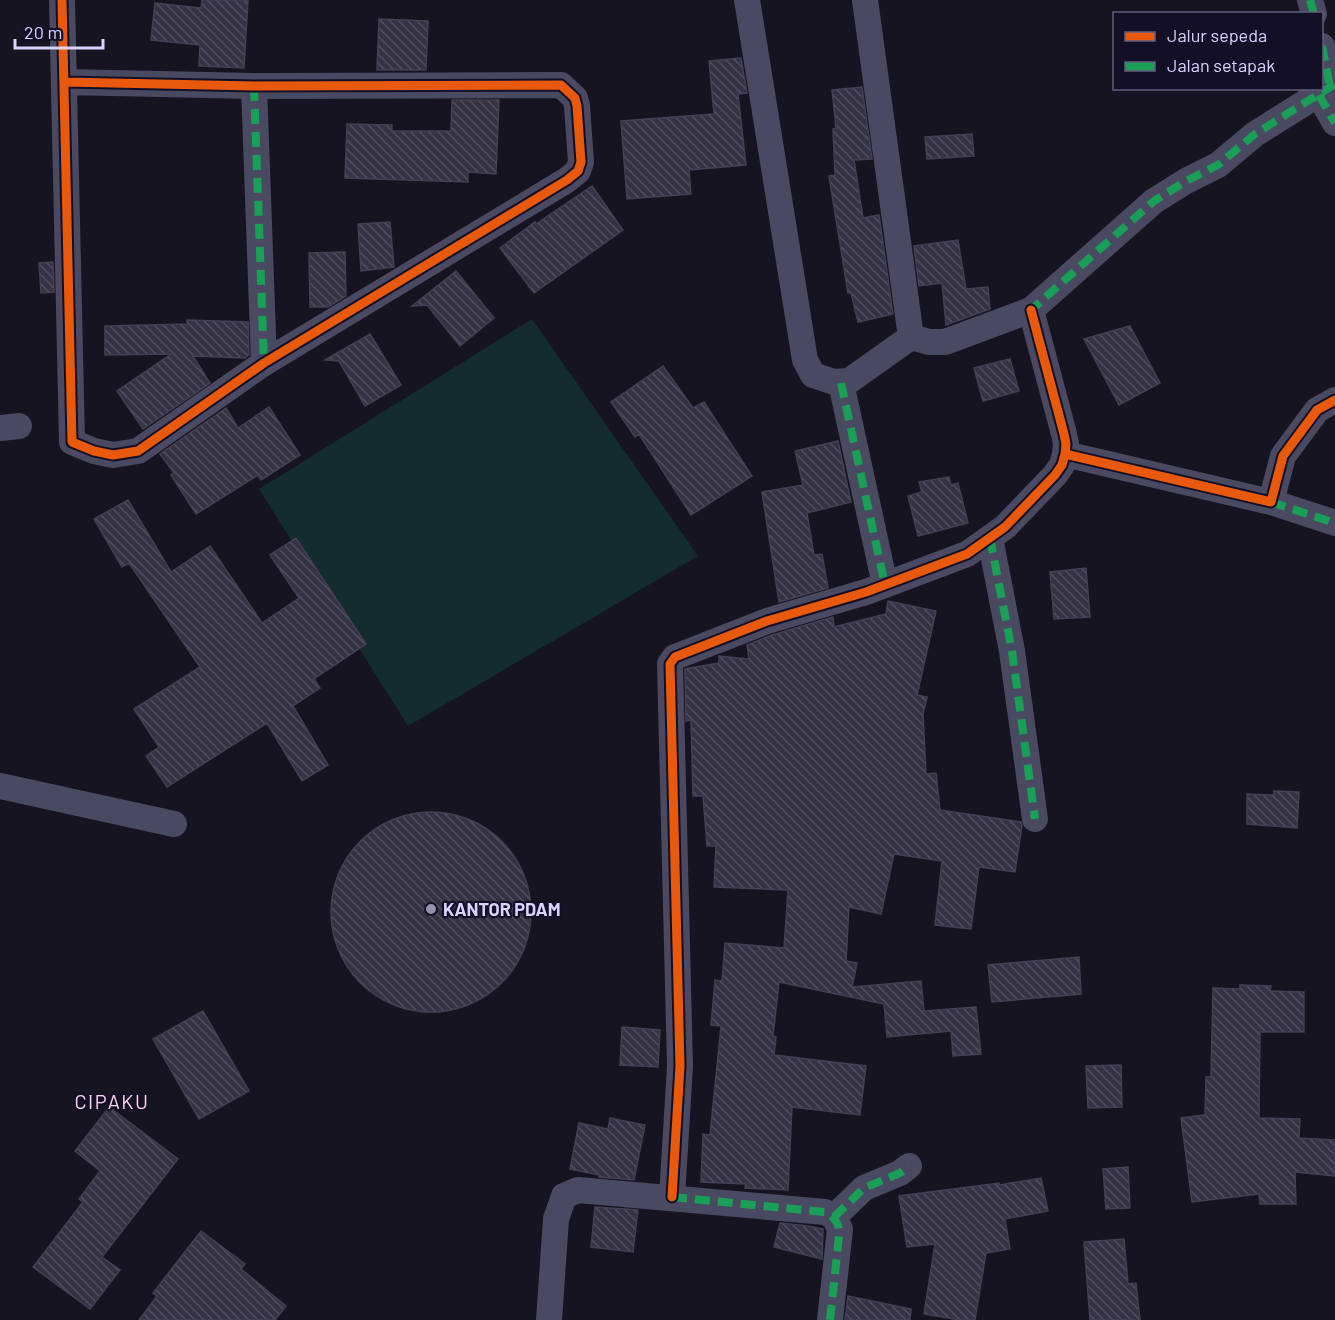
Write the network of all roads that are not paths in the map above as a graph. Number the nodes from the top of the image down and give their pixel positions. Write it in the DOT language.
graph roads {
  1 [pos="62,0"];
  2 [pos="747,0"];
  3 [pos="866,0"];
  4 [pos="1323,53"];
  5 [pos="65,82"];
  6 [pos="254,86"];
  7 [pos="1328,89"];
  8 [pos="1335,123"];
  9 [pos="1031,310"];
  10 [pos="911,337"];
  11 [pos="264,363"];
  12 [pos="841,383"];
  13 [pos="1335,400"];
  14 [pos="1065,454"];
  15 [pos="1271,502"];
  16 [pos="1335,523"];
  17 [pos="990,538"];
  18 [pos="885,585"];
  19 [pos="0,786"];
  20 [pos="1035,819"];
  21 [pos="174,824"];
  22 [pos="909,1166"];
  23 [pos="672,1197"];
  24 [pos="834,1217"];
  25 [pos="549,1320"];
  26 [pos="830,1320"];
  1 -- 5 [label="street"];
  2 -- 12 [label="street"];
  3 -- 10 [label="street"];
  4 -- 7 [label="street"];
  5 -- 6 [label="street"];
  5 -- 11 [label="street"];
  6 -- 11 [label="street"];
  6 -- 11 [label="street"];
  7 -- 8 [label="street"];
  7 -- 9 [label="street"];
  9 -- 10 [label="street"];
  9 -- 14 [label="street"];
  10 -- 12 [label="street"];
  12 -- 18 [label="street"];
  13 -- 15 [label="street"];
  14 -- 15 [label="street"];
  14 -- 17 [label="street"];
  15 -- 16 [label="street"];
  17 -- 18 [label="street"];
  17 -- 20 [label="street"];
  18 -- 23 [label="street"];
  19 -- 21 [label="street"];
  22 -- 24 [label="street"];
  23 -- 24 [label="street"];
  23 -- 25 [label="street"];
  24 -- 26 [label="street"];
}
